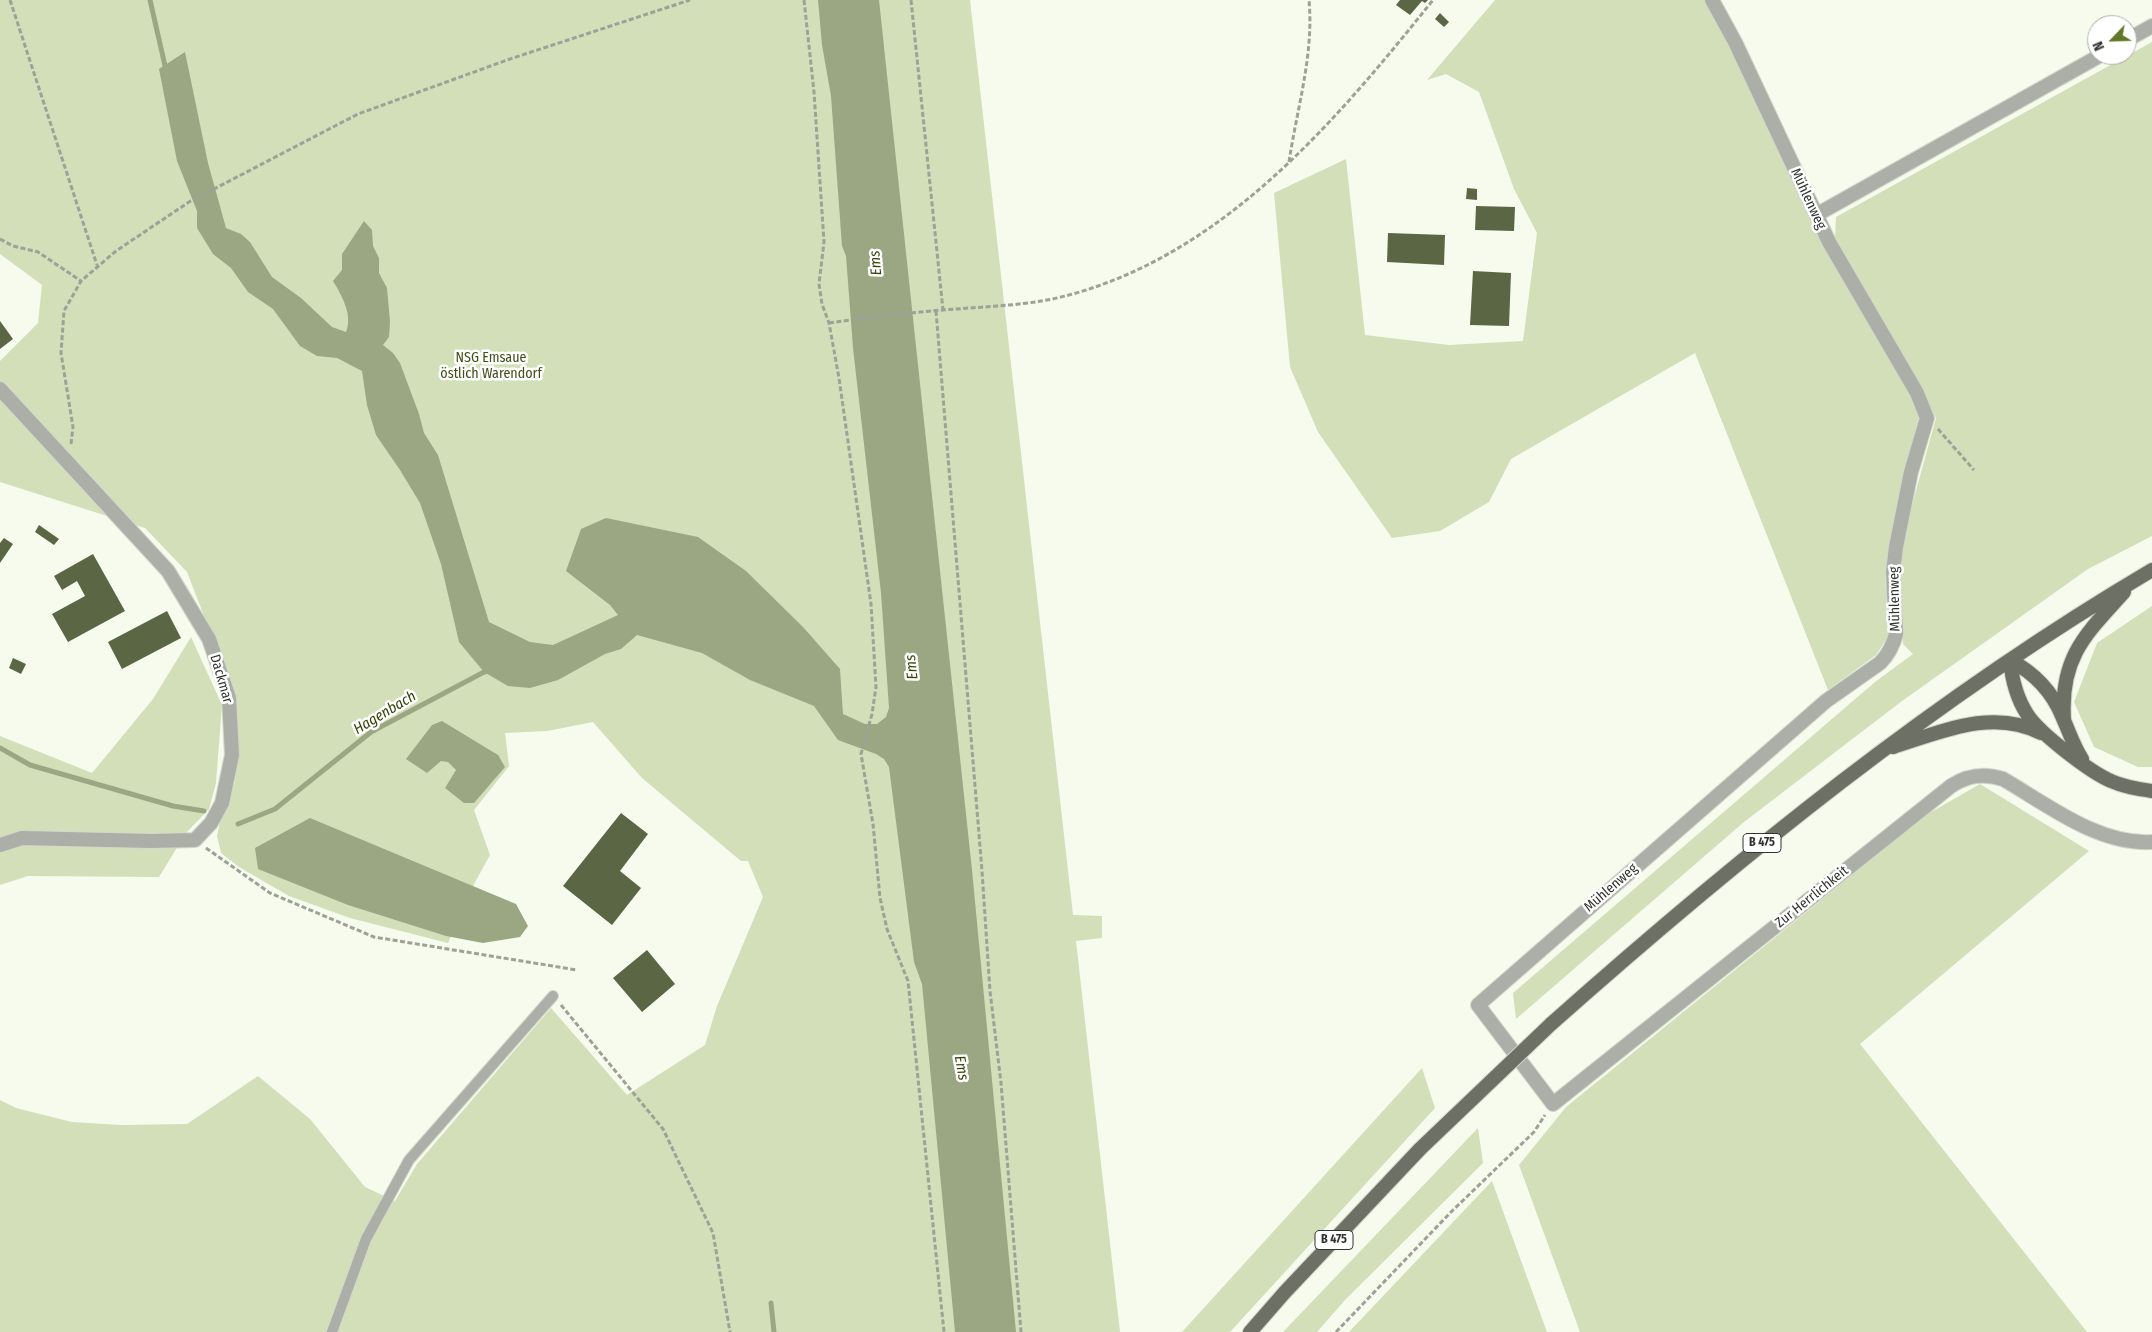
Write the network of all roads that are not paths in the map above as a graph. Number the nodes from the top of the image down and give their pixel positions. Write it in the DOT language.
graph roads {
  1 [pos="1712,0"];
  2 [pos="2152,26"];
  3 [pos="2137,34"];
  4 [pos="2087,63"];
  5 [pos="1816,216"];
  6 [pos="0,389"];
  7 [pos="2152,570"];
  8 [pos="2134,581"];
  9 [pos="2010,660"];
  10 [pos="2064,719"];
  11 [pos="2046,735"];
  12 [pos="1882,750"];
  13 [pos="2085,764"];
  14 [pos="2152,791"];
  15 [pos="2152,842"];
  16 [pos="0,845"];
  17 [pos="553,996"];
  18 [pos="1553,1104"];
  19 [pos="332,1332"];
  20 [pos="1250,1332"];
  1 -- 5 [label="street, Mühlenweg"];
  2 -- 3 [label="street"];
  4 -- 5 [label="street"];
  5 -- 18 [label="street, Mühlenweg"];
  6 -- 16 [label="street, Dackmar"];
  7 -- 8 [label="main road, B 475"];
  8 -- 9 [label="main road, B 475"];
  8 -- 10 [label="main road"];
  9 -- 10 [label="main road"];
  9 -- 11 [label="main road"];
  9 -- 12 [label="main road, B 475"];
  10 -- 13 [label="main road"];
  11 -- 12 [label="main road"];
  11 -- 13 [label="main road"];
  12 -- 20 [label="main road, B 475, bridge"];
  13 -- 14 [label="main road"];
  15 -- 18 [label="street, Zur Herrlichkeit"];
  17 -- 19 [label="lane"];
}
